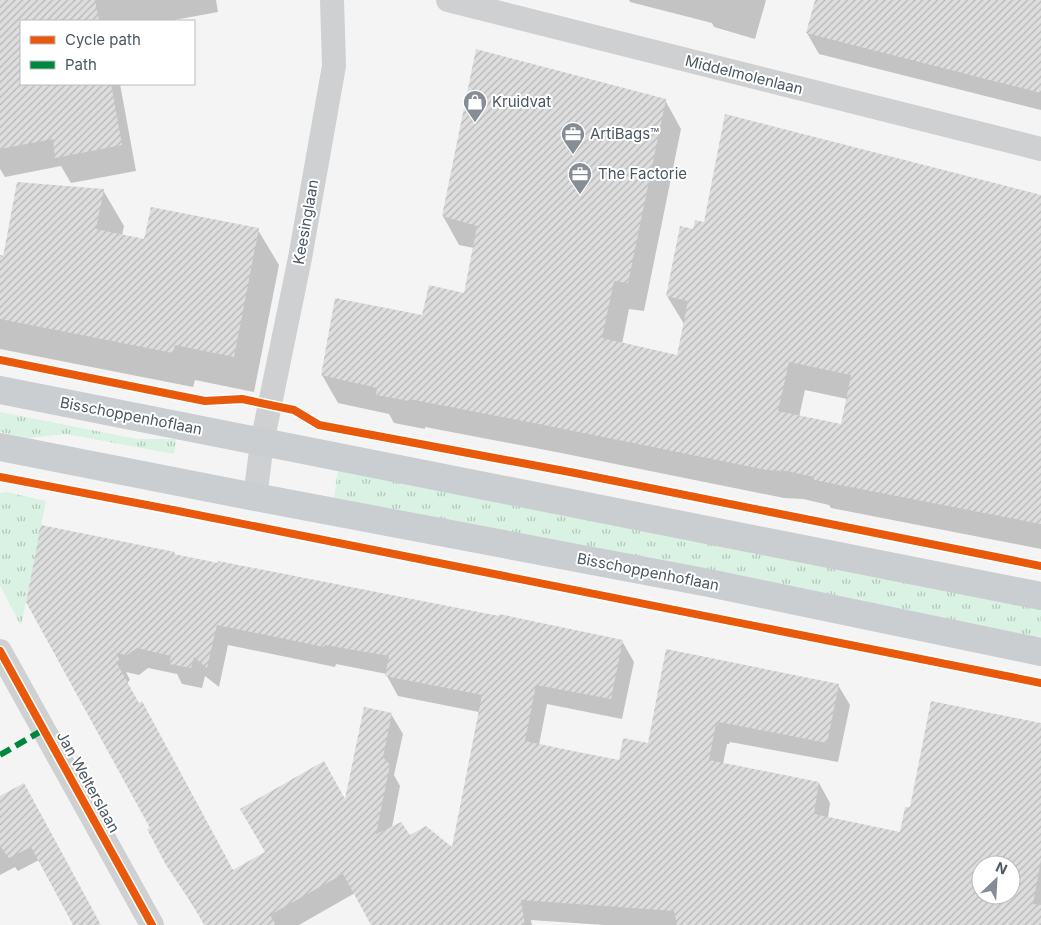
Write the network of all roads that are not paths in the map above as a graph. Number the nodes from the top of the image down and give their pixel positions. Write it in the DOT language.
graph roads {
  1 [pos="332,0"];
  2 [pos="448,0"];
  3 [pos="1041,149"];
  4 [pos="0,390"];
  5 [pos="262,443"];
  6 [pos="5,452"];
  7 [pos="254,497"];
  8 [pos="1041,596"];
  9 [pos="0,651"];
  10 [pos="1041,652"];
  11 [pos="152,925"];
  1 -- 5 [label="street, Keesinglaan"];
  2 -- 3 [label="street, Middelmolenlaan"];
  4 -- 5 [label="main road, Bisschoppenhoflaan"];
  5 -- 7 [label="street"];
  5 -- 8 [label="main road, Bisschoppenhoflaan"];
  6 -- 7 [label="main road, Bisschoppenhoflaan"];
  7 -- 10 [label="main road, Bisschoppenhoflaan"];
  9 -- 11 [label="street, Jan Welterslaan"];
}
